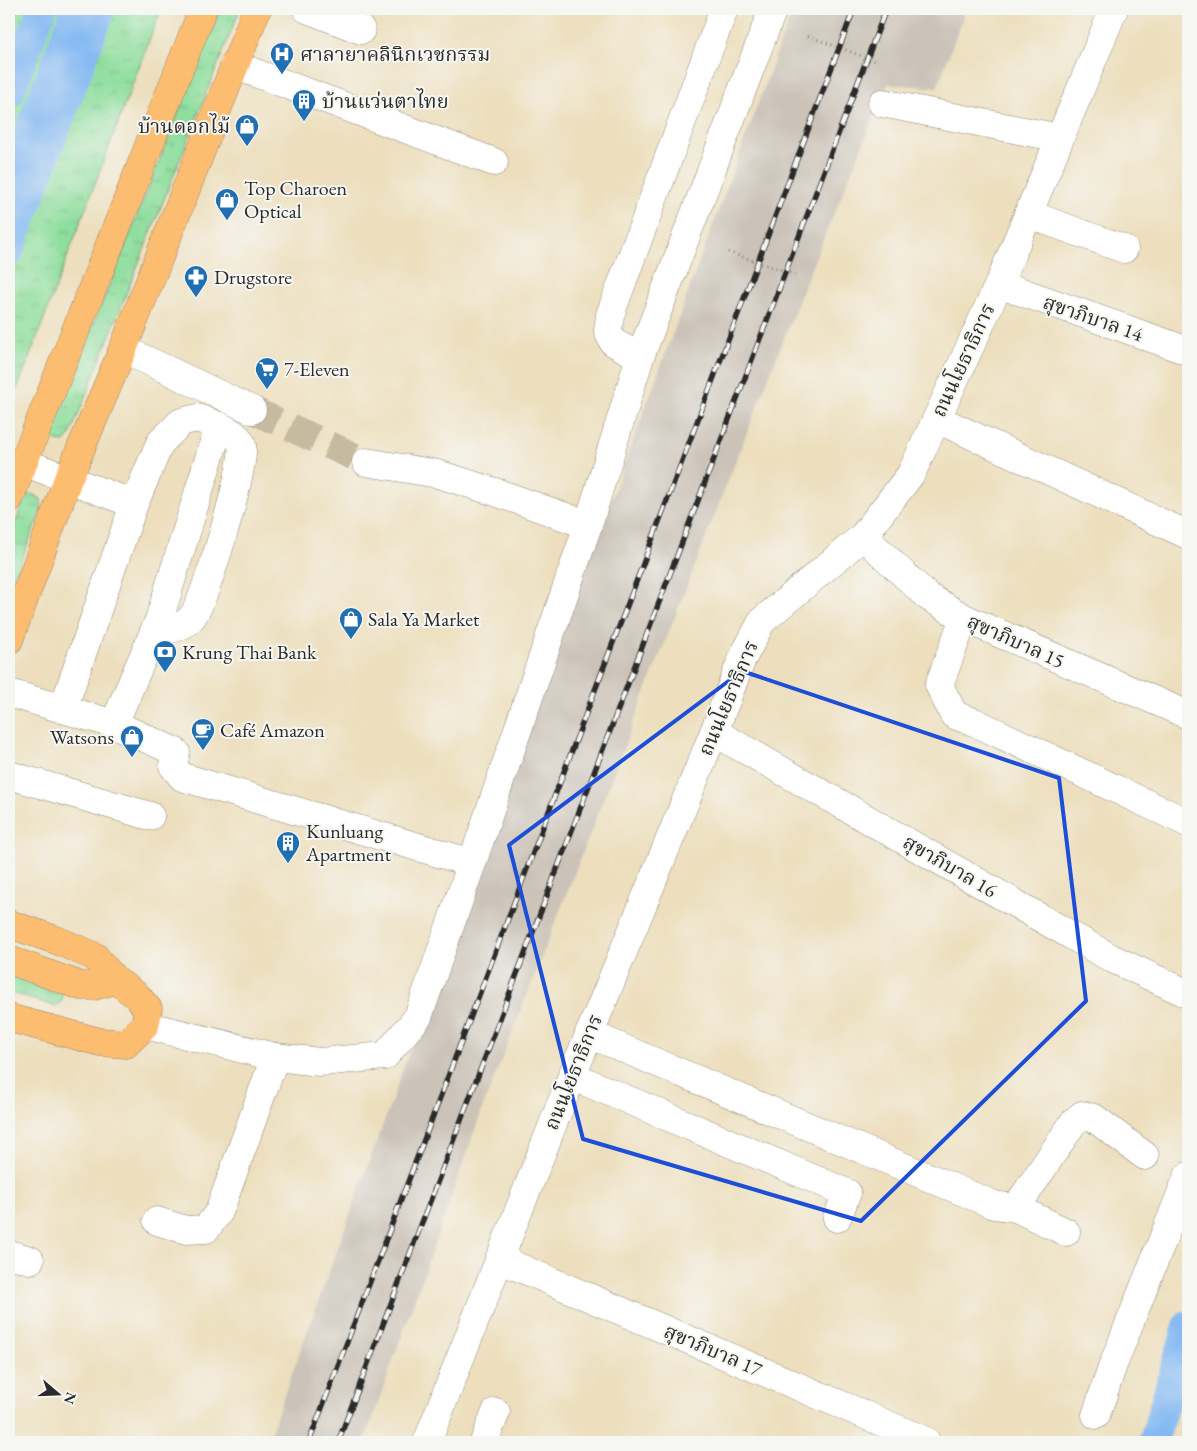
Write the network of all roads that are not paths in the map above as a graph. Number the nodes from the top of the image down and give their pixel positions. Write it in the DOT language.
graph roads {
  1 [pos="203,9"];
  2 [pos="258,9"];
  3 [pos="307,9"];
  4 [pos="724,9"];
  5 [pos="773,9"];
  6 [pos="1114,9"];
  7 [pos="361,30"];
  8 [pos="234,65"];
  9 [pos="882,103"];
  10 [pos="1060,138"];
  11 [pos="494,162"];
  12 [pos="1028,214"];
  13 [pos="1124,249"];
  14 [pos="998,284"];
  15 [pos="123,350"];
  16 [pos="1188,351"];
  17 [pos="640,357"];
  18 [pos="252,410"];
  19 [pos="937,419"];
  20 [pos="219,426"];
  21 [pos="23,462"];
  22 [pos="366,462"];
  23 [pos="68,479"];
  24 [pos="9,499"];
  25 [pos="134,504"];
  26 [pos="588,525"];
  27 [pos="1188,535"];
  28 [pos="863,536"];
  29 [pos="964,618"];
  30 [pos="154,632"];
  31 [pos="9,640"];
  32 [pos="9,693"];
  33 [pos="63,709"];
  34 [pos="1188,715"];
  35 [pos="114,724"];
  36 [pos="714,732"];
  37 [pos="9,774"];
  38 [pos="150,816"];
  39 [pos="1188,823"];
  40 [pos="472,863"];
  41 [pos="9,924"];
  42 [pos="9,960"];
  43 [pos="115,980"];
  44 [pos="1188,994"];
  45 [pos="9,1018"];
  46 [pos="145,1025"];
  47 [pos="589,1034"];
  48 [pos="275,1056"];
  49 [pos="572,1076"];
  50 [pos="1145,1156"];
  51 [pos="1188,1176"];
  52 [pos="1016,1208"];
  53 [pos="837,1218"];
  54 [pos="157,1221"];
  55 [pos="1066,1232"];
  56 [pos="499,1259"];
  57 [pos="496,1412"];
  58 [pos="1096,1416"];
  59 [pos="926,1441"];
  60 [pos="427,1442"];
  61 [pos="484,1442"];
  1 -- 21 [label="main road"];
  2 -- 8 [label="main road"];
  3 -- 7 [label="street"];
  4 -- 17 [label="street"];
  5 -- 17 [label="street"];
  6 -- 10 [label="street, ถนนโยธาธิการ"];
  8 -- 11 [label="street"];
  8 -- 15 [label="main road"];
  9 -- 10 [label="street"];
  10 -- 12 [label="street, ถนนโยธาธิการ"];
  12 -- 13 [label="street"];
  12 -- 14 [label="street, ถนนโยธาธิการ"];
  14 -- 16 [label="street, สุขาภิบาล 14"];
  14 -- 19 [label="street, ถนนโยธาธิการ"];
  15 -- 18 [label="street"];
  15 -- 23 [label="main road"];
  17 -- 26 [label="street"];
  19 -- 27 [label="street"];
  19 -- 28 [label="street, ถนนโยธาธิการ"];
  20 -- 25 [label="street"];
  20 -- 30 [label="street"];
  20 -- 30 [label="street"];
  21 -- 23 [label="street"];
  21 -- 24 [label="main road"];
  22 -- 26 [label="street"];
  23 -- 25 [label="street"];
  23 -- 31 [label="main road"];
  25 -- 33 [label="street"];
  26 -- 40 [label="street"];
  28 -- 29 [label="street, สุขาภิบาล 15"];
  28 -- 36 [label="street, ถนนโยธาธิการ"];
  29 -- 34 [label="street, สุขาภิบาล 15"];
  29 -- 39 [label="street"];
  30 -- 35 [label="street"];
  32 -- 33 [label="street"];
  33 -- 35 [label="street"];
  35 -- 40 [label="street"];
  36 -- 44 [label="street, สุขาภิบาล 16"];
  36 -- 47 [label="street, ถนนโยธาธิการ"];
  37 -- 38 [label="street"];
  40 -- 48 [label="street"];
  41 -- 43 [label="main road"];
  42 -- 43 [label="main road"];
  43 -- 46 [label="main road"];
  45 -- 46 [label="main road"];
  46 -- 48 [label="street"];
  47 -- 49 [label="street, ถนนโยธาธิการ"];
  47 -- 52 [label="street"];
  48 -- 54 [label="street"];
  49 -- 53 [label="street"];
  49 -- 56 [label="street, ถนนโยธาธิการ"];
  50 -- 52 [label="street"];
  51 -- 58 [label="street"];
  52 -- 55 [label="street"];
  56 -- 59 [label="street, สุขาภิบาล 17"];
  56 -- 60 [label="street, ถนนโยธาธิการ"];
  57 -- 61 [label="street"];
}
